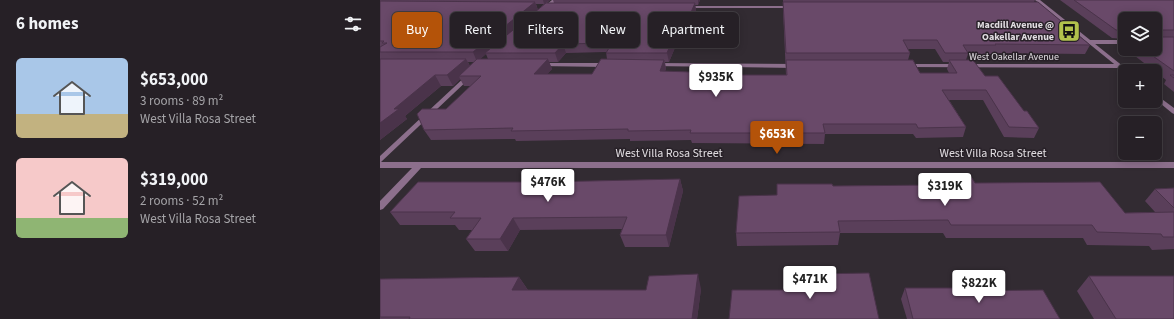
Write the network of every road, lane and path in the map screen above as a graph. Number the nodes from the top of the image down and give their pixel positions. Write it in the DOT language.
graph roads {
  1 [pos="555,0"];
  2 [pos="1037,0"];
  3 [pos="539,7"];
  4 [pos="547,7"];
  5 [pos="555,7"];
  6 [pos="682,7"];
  7 [pos="801,7"];
  8 [pos="1039,8"];
  9 [pos="1047,8"];
  10 [pos="542,12"];
  11 [pos="1090,42"];
  12 [pos="1118,42"];
  13 [pos="1118,64"];
  14 [pos="536,65"];
  15 [pos="616,65"];
  16 [pos="648,65"];
  17 [pos="800,66"];
  18 [pos="896,66"];
  19 [pos="1118,66"];
  20 [pos="475,71"];
  21 [pos="1162,102"];
  22 [pos="1174,112"];
  23 [pos="380,160"];
  24 [pos="380,165"];
  25 [pos="419,165"];
  26 [pos="1174,165"];
  27 [pos="380,207"];
  1 -- 4 [label="street"];
  2 -- 9 [label="street"];
  3 -- 4 [label="street"];
  4 -- 5 [label="street"];
  4 -- 10 [label="street"];
  6 -- 7 [label="street"];
  8 -- 9 [label="street"];
  9 -- 11 [label="street"];
  11 -- 12 [label="street"];
  11 -- 13 [label="street"];
  14 -- 15 [label="street"];
  16 -- 17 [label="street"];
  18 -- 19 [label="street, West Oakellar Avenue"];
  20 -- 23 [label="street"];
  21 -- 22 [label="street"];
  24 -- 25 [label="street, West Villa Rosa Street"];
  25 -- 26 [label="street, West Villa Rosa Street"];
  25 -- 27 [label="street"];
}
